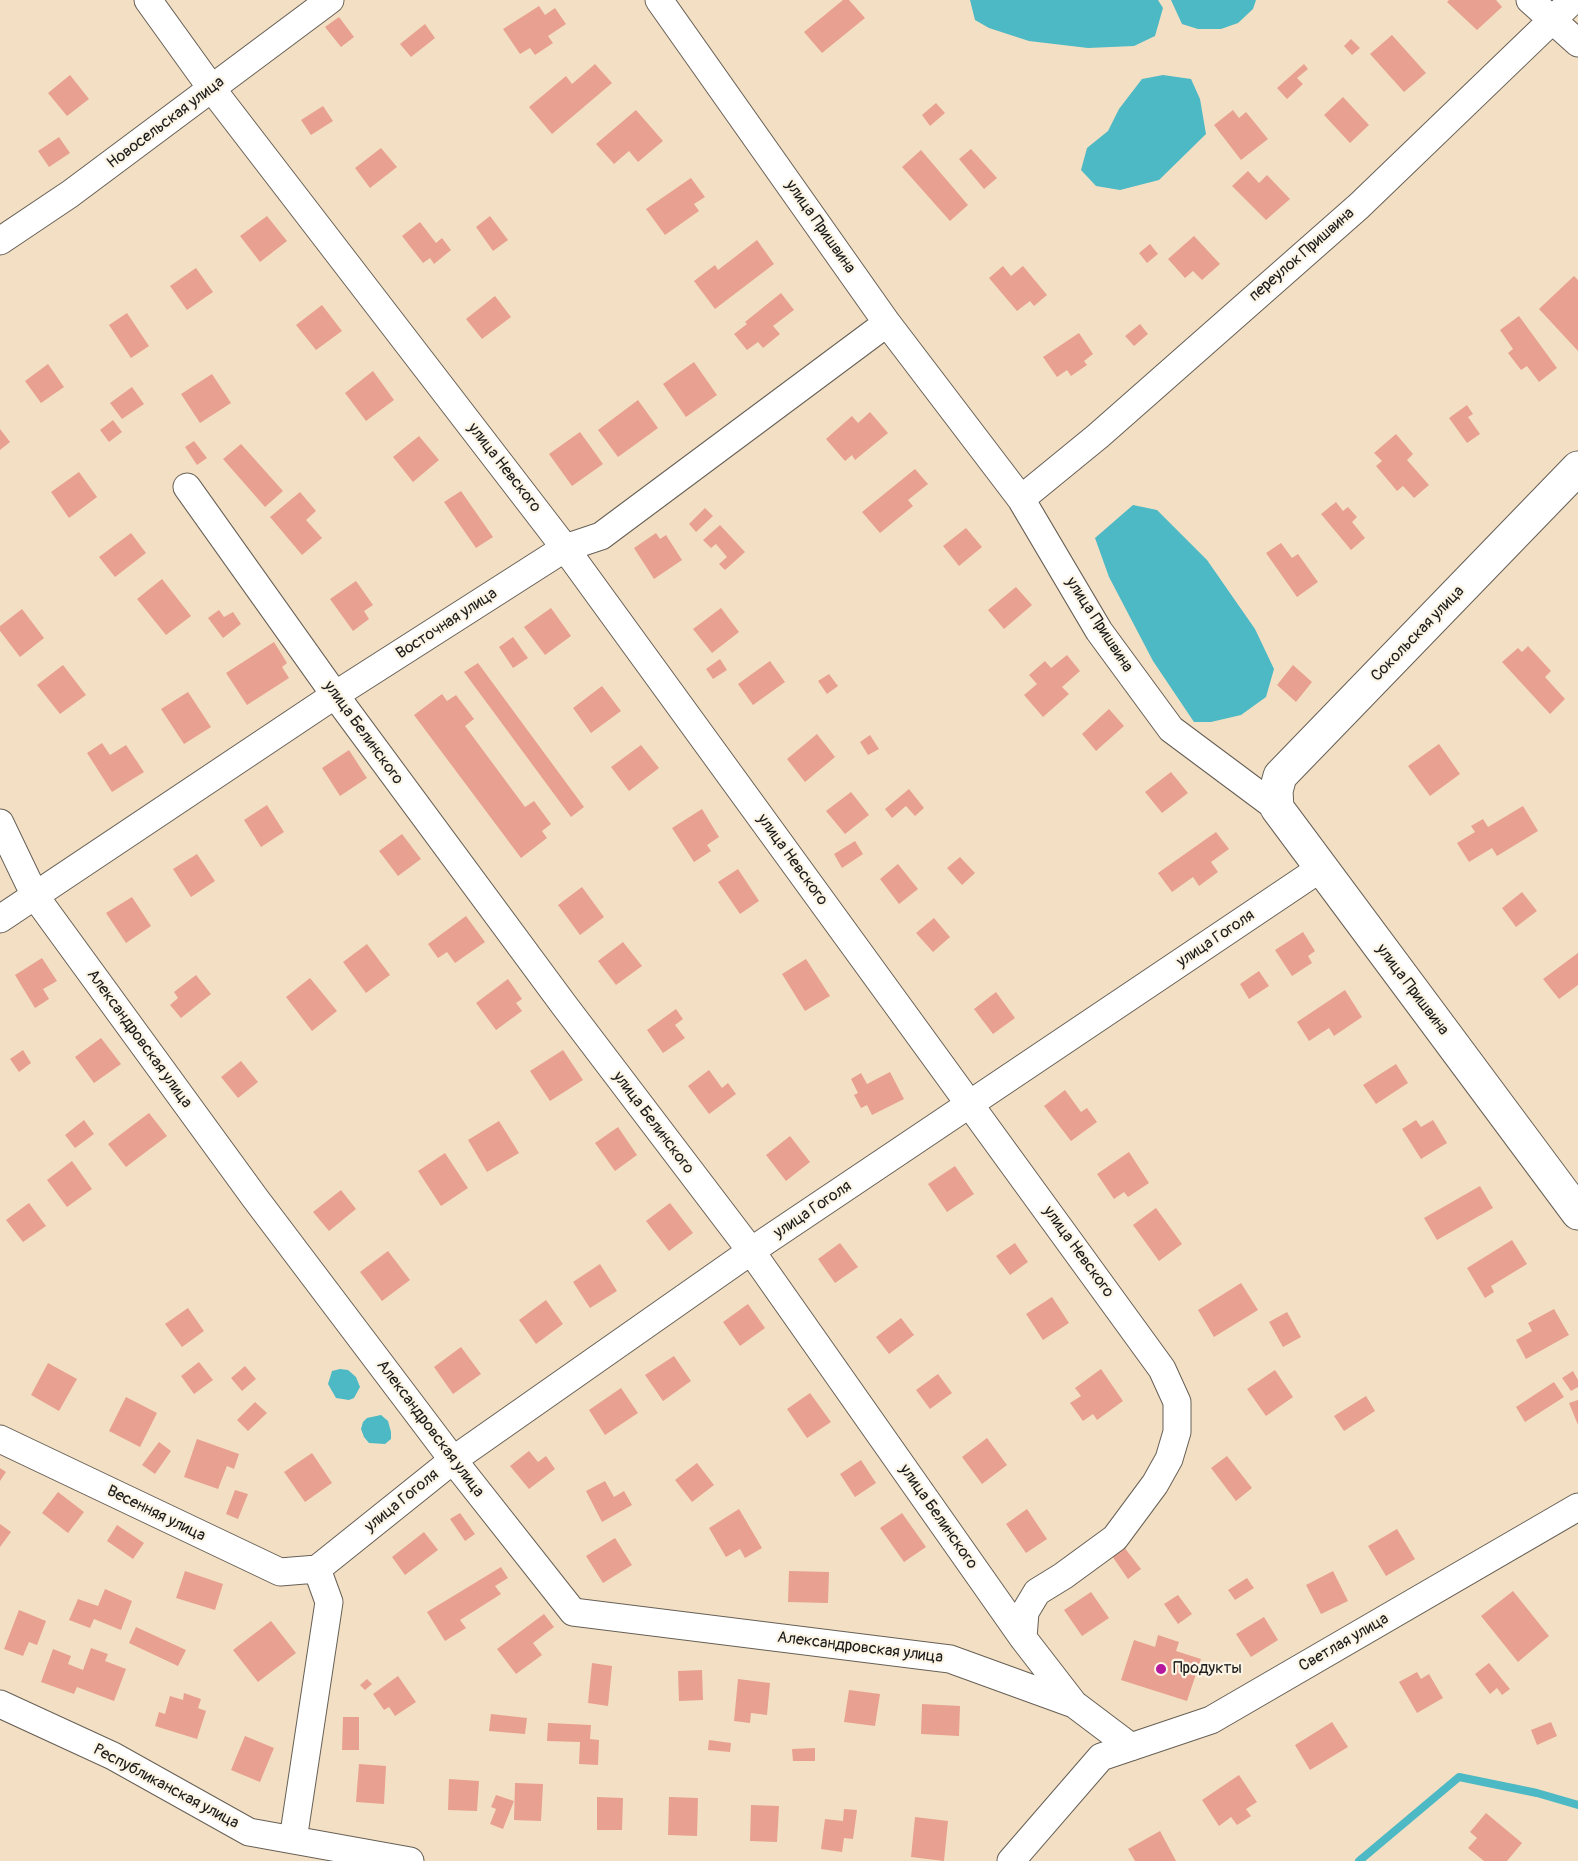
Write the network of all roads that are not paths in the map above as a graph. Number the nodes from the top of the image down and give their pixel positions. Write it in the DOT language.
graph roads {
  1 [pos="148,0"];
  2 [pos="330,0"];
  3 [pos="659,0"];
  4 [pos="1530,0"];
  5 [pos="1573,0"];
  6 [pos="1553,21"];
  7 [pos="1578,43"];
  8 [pos="212,89"];
  9 [pos="0,241"];
  10 [pos="887,323"];
  11 [pos="1578,468"];
  12 [pos="187,487"];
  13 [pos="1021,499"];
  14 [pos="565,548"];
  15 [pos="335,695"];
  16 [pos="1276,808"];
  17 [pos="0,823"];
  18 [pos="1321,868"];
  19 [pos="35,896"];
  20 [pos="0,919"];
  21 [pos="970,1106"];
  22 [pos="1578,1213"];
  23 [pos="751,1251"];
  24 [pos="0,1439"];
  25 [pos="453,1460"];
  26 [pos="1578,1507"];
  27 [pos="317,1569"];
  28 [pos="1023,1638"];
  29 [pos="0,1704"];
  30 [pos="1074,1704"];
  31 [pos="1131,1747"];
  32 [pos="293,1840"];
  33 [pos="410,1861"];
  34 [pos="1011,1861"];
  1 -- 8 [label="street, улица Невского"];
  2 -- 8 [label="street, Новосельская улица"];
  3 -- 10 [label="street, улица Пришвина"];
  4 -- 6 [label="street"];
  5 -- 6 [label="street, переулок Пришвина"];
  6 -- 7 [label="street"];
  6 -- 13 [label="street, переулок Пришвина"];
  8 -- 9 [label="street, Новосельская улица"];
  8 -- 14 [label="street, улица Невского"];
  10 -- 13 [label="street, улица Пришвина"];
  10 -- 14 [label="street, Восточная улица"];
  11 -- 16 [label="street, Сокольская улица"];
  12 -- 15 [label="street, улица Белинского"];
  13 -- 16 [label="street, улица Пришвина"];
  14 -- 15 [label="street, Восточная улица"];
  14 -- 21 [label="street, улица Невского"];
  15 -- 19 [label="street, Восточная улица"];
  15 -- 23 [label="street, улица Белинского"];
  16 -- 18 [label="street, улица Пришвина"];
  17 -- 19 [label="street, Александровская улица"];
  18 -- 21 [label="street, улица Гоголя"];
  18 -- 22 [label="street, улица Пришвина"];
  19 -- 20 [label="street, Восточная улица"];
  19 -- 25 [label="street, Александровская улица"];
  21 -- 23 [label="street, улица Гоголя"];
  21 -- 28 [label="street, улица Невского"];
  23 -- 25 [label="street, улица Гоголя"];
  23 -- 28 [label="street, улица Белинского"];
  24 -- 27 [label="street, Весенняя улица"];
  25 -- 27 [label="street, улица Гоголя"];
  25 -- 30 [label="street, Александровская улица"];
  26 -- 31 [label="street, Светлая улица"];
  27 -- 32 [label="street"];
  28 -- 30 [label="street, улица Белинского"];
  29 -- 32 [label="street, Республиканская улица"];
  30 -- 31 [label="street, улица Белинского"];
  31 -- 34 [label="street, Светлая улица"];
  32 -- 33 [label="street, Республиканская улица"];
}
